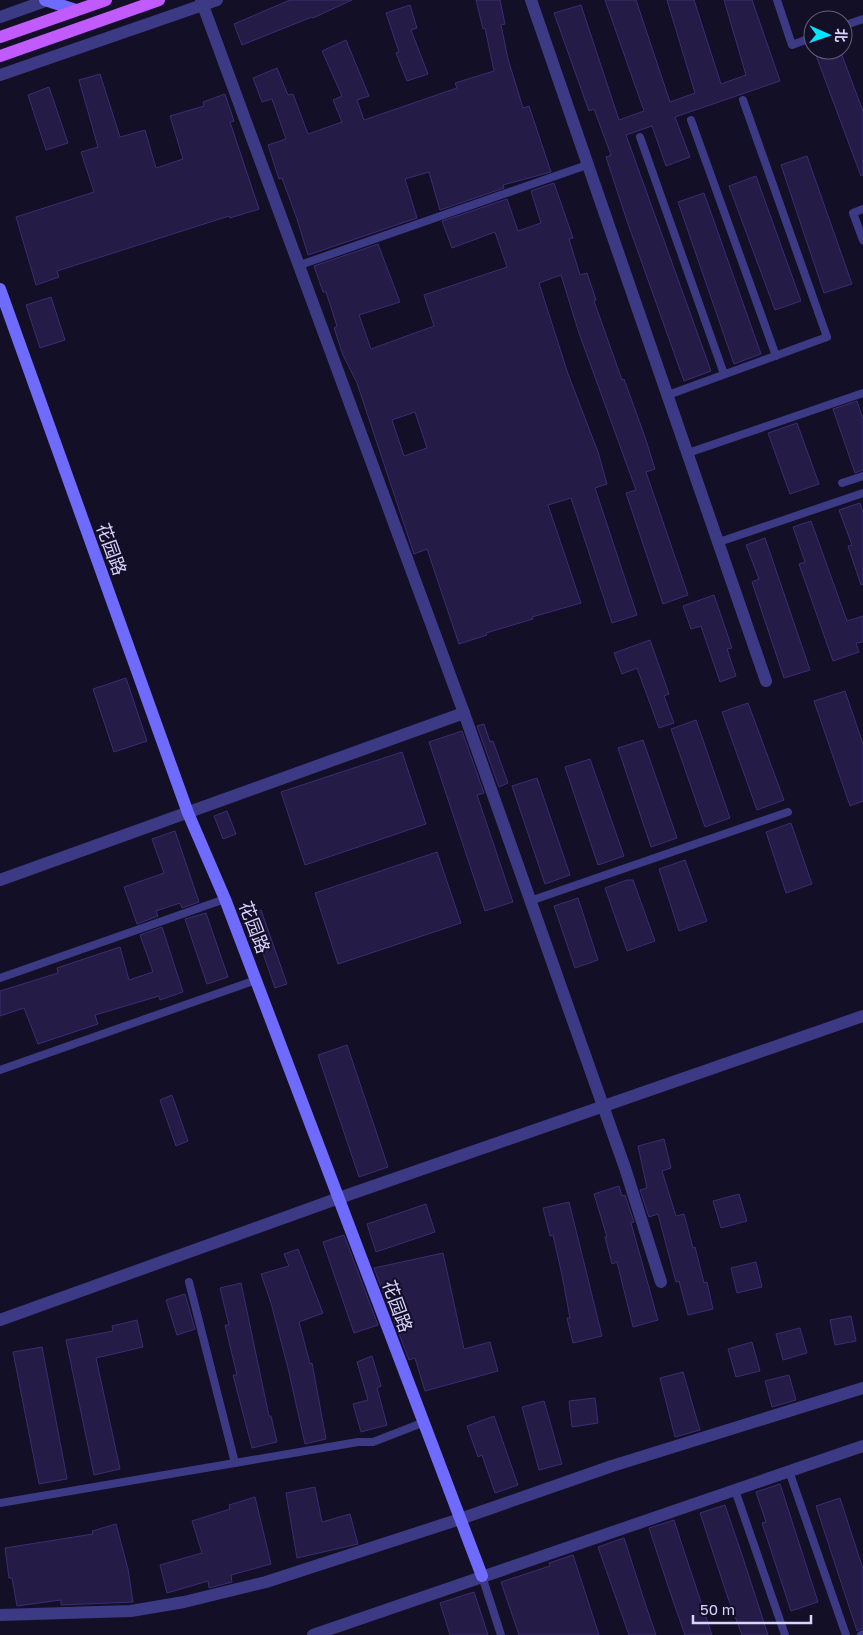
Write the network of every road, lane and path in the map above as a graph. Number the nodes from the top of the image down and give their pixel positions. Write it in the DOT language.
graph roads {
  1 [pos="46,0"];
  2 [pos="106,0"];
  3 [pos="159,0"];
  4 [pos="217,0"];
  5 [pos="531,0"];
  6 [pos="776,0"];
  7 [pos="202,2"];
  8 [pos="76,10"];
  9 [pos="0,17"];
  10 [pos="0,37"];
  11 [pos="803,41"];
  12 [pos="0,56"];
  13 [pos="0,76"];
  14 [pos="743,100"];
  15 [pos="691,120"];
  16 [pos="640,137"];
  17 [pos="587,165"];
  18 [pos="863,209"];
  19 [pos="863,240"];
  20 [pos="300,265"];
  21 [pos="0,289"];
  22 [pos="776,356"];
  23 [pos="724,374"];
  24 [pos="863,393"];
  25 [pos="668,395"];
  26 [pos="688,453"];
  27 [pos="863,476"];
  28 [pos="842,483"];
  29 [pos="863,493"];
  30 [pos="719,542"];
  31 [pos="766,681"];
  32 [pos="464,713"];
  33 [pos="788,812"];
  34 [pos="188,813"];
  35 [pos="0,880"];
  36 [pos="225,899"];
  37 [pos="530,901"];
  38 [pos="0,978"];
  39 [pos="256,980"];
  40 [pos="863,1016"];
  41 [pos="0,1070"];
  42 [pos="603,1106"];
  43 [pos="339,1198"];
  44 [pos="190,1282"];
  45 [pos="661,1282"];
  46 [pos="0,1320"];
  47 [pos="863,1388"];
  48 [pos="422,1423"];
  49 [pos="863,1446"];
  50 [pos="235,1463"];
  51 [pos="789,1471"];
  52 [pos="734,1490"];
  53 [pos="0,1503"];
  54 [pos="460,1520"];
  55 [pos="482,1576"];
  56 [pos="0,1615"];
  57 [pos="312,1635"];
  58 [pos="502,1635"];
  59 [pos="785,1635"];
  60 [pos="846,1635"];
  1 -- 8 [label="street"];
  1 -- 9 [label="street"];
  2 -- 8 [label="main road"];
  3 -- 12 [label="main road"];
  4 -- 7 [label="street"];
  5 -- 17 [label="street"];
  6 -- 11 [label="lane"];
  7 -- 13 [label="street"];
  7 -- 20 [label="street"];
  8 -- 10 [label="main road"];
  14 -- 22 [label="lane"];
  15 -- 22 [label="lane"];
  16 -- 23 [label="lane"];
  17 -- 20 [label="lane"];
  17 -- 25 [label="street"];
  18 -- 19 [label="lane"];
  20 -- 32 [label="street"];
  21 -- 34 [label="street, 花园路"];
  22 -- 23 [label="lane"];
  23 -- 25 [label="lane"];
  24 -- 26 [label="lane"];
  25 -- 26 [label="street"];
  26 -- 30 [label="street"];
  27 -- 28 [label="lane"];
  29 -- 30 [label="lane"];
  30 -- 31 [label="street"];
  32 -- 34 [label="street"];
  32 -- 37 [label="street"];
  33 -- 37 [label="lane"];
  34 -- 35 [label="street"];
  34 -- 36 [label="street, 花园路"];
  36 -- 38 [label="lane"];
  36 -- 39 [label="street, 花园路"];
  37 -- 42 [label="street"];
  39 -- 41 [label="lane"];
  39 -- 43 [label="street, 花园路"];
  40 -- 42 [label="street"];
  42 -- 43 [label="street"];
  42 -- 45 [label="street"];
  43 -- 46 [label="street"];
  43 -- 48 [label="street, 花园路"];
  44 -- 50 [label="lane"];
  47 -- 54 [label="street"];
  48 -- 50 [label="lane"];
  48 -- 54 [label="street, 花园路"];
  49 -- 51 [label="street"];
  50 -- 53 [label="lane"];
  51 -- 52 [label="street"];
  51 -- 60 [label="lane"];
  52 -- 55 [label="street"];
  52 -- 59 [label="lane"];
  54 -- 55 [label="street, 花园路"];
  54 -- 56 [label="street"];
  55 -- 57 [label="street"];
  55 -- 58 [label="lane"];
}
